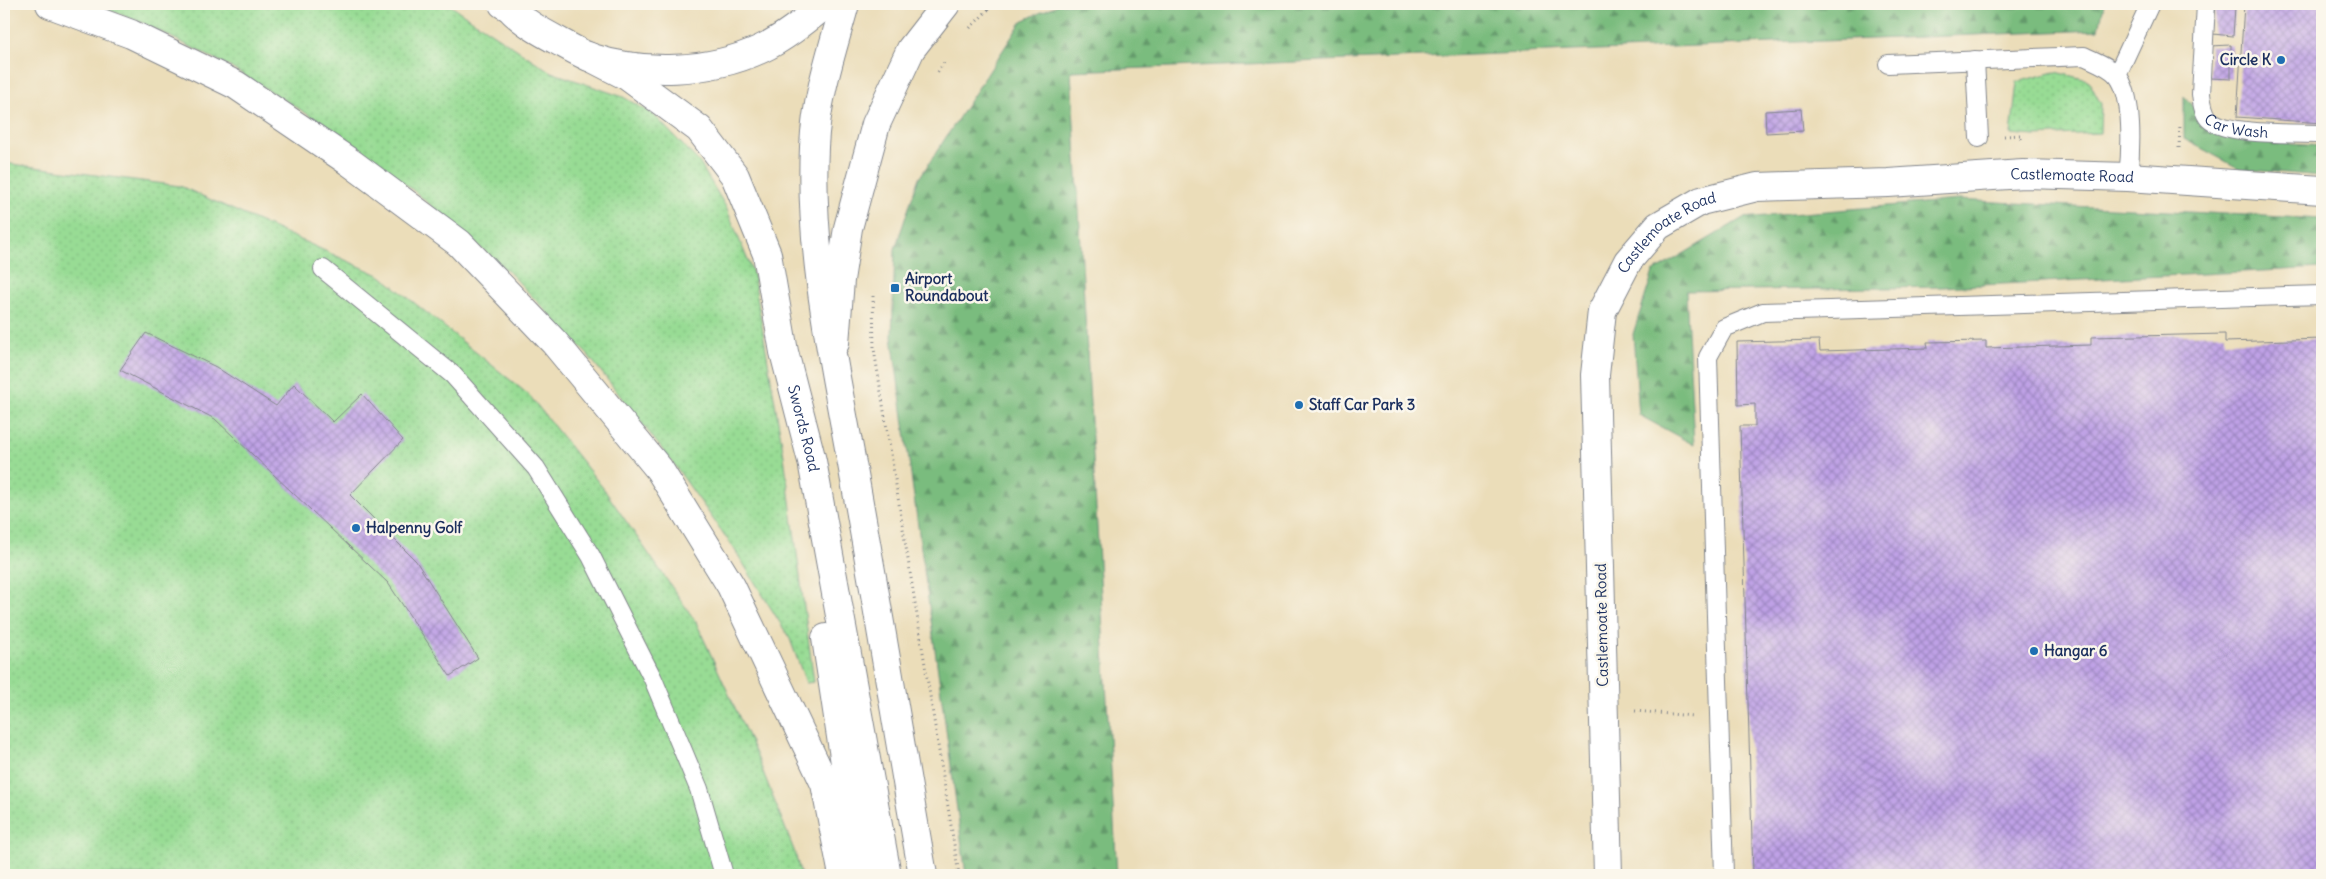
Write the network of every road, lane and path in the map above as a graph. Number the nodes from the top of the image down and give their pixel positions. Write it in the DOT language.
graph roads {
  1 [pos="50,4"];
  2 [pos="826,4"];
  3 [pos="845,4"];
  4 [pos="946,4"];
  5 [pos="994,4"];
  6 [pos="2150,4"];
  7 [pos="2206,4"];
  8 [pos="506,5"];
  9 [pos="965,34"];
  10 [pos="949,55"];
  11 [pos="588,56"];
  12 [pos="1975,60"];
  13 [pos="1888,64"];
  14 [pos="2117,75"];
  15 [pos="935,77"];
  16 [pos="2322,134"];
  17 [pos="1979,138"];
  18 [pos="2128,177"];
  19 [pos="2322,190"];
  20 [pos="322,269"];
  21 [pos="873,293"];
  22 [pos="2322,295"];
  23 [pos="833,362"];
  24 [pos="787,365"];
  25 [pos="1644,711"];
  26 [pos="1719,718"];
  27 [pos="724,875"];
  28 [pos="843,875"];
  29 [pos="862,875"];
  30 [pos="887,875"];
  31 [pos="923,875"];
  32 [pos="959,875"];
  33 [pos="1608,875"];
  34 [pos="1724,875"];
  1 -- 28 [label="main road"];
  2 -- 11 [label="main road"];
  3 -- 23 [label="main road"];
  4 -- 23 [label="main road"];
  5 -- 9 [label="path"];
  6 -- 14 [label="lane"];
  7 -- 16 [label="lane, Car Wash"];
  8 -- 11 [label="main road"];
  10 -- 15 [label="path"];
  11 -- 24 [label="main road, Swords Road"];
  12 -- 13 [label="lane"];
  12 -- 14 [label="lane"];
  12 -- 17 [label="lane"];
  14 -- 18 [label="lane"];
  18 -- 19 [label="main road, Castlemoate Road"];
  18 -- 33 [label="main road, Castlemoate Road"];
  20 -- 27 [label="lane"];
  21 -- 32 [label="path"];
  22 -- 26 [label="lane"];
  23 -- 31 [label="main road"];
  24 -- 29 [label="main road"];
  24 -- 30 [label="main road, Swords Road"];
  25 -- 26 [label="path"];
  26 -- 34 [label="lane"];
}
